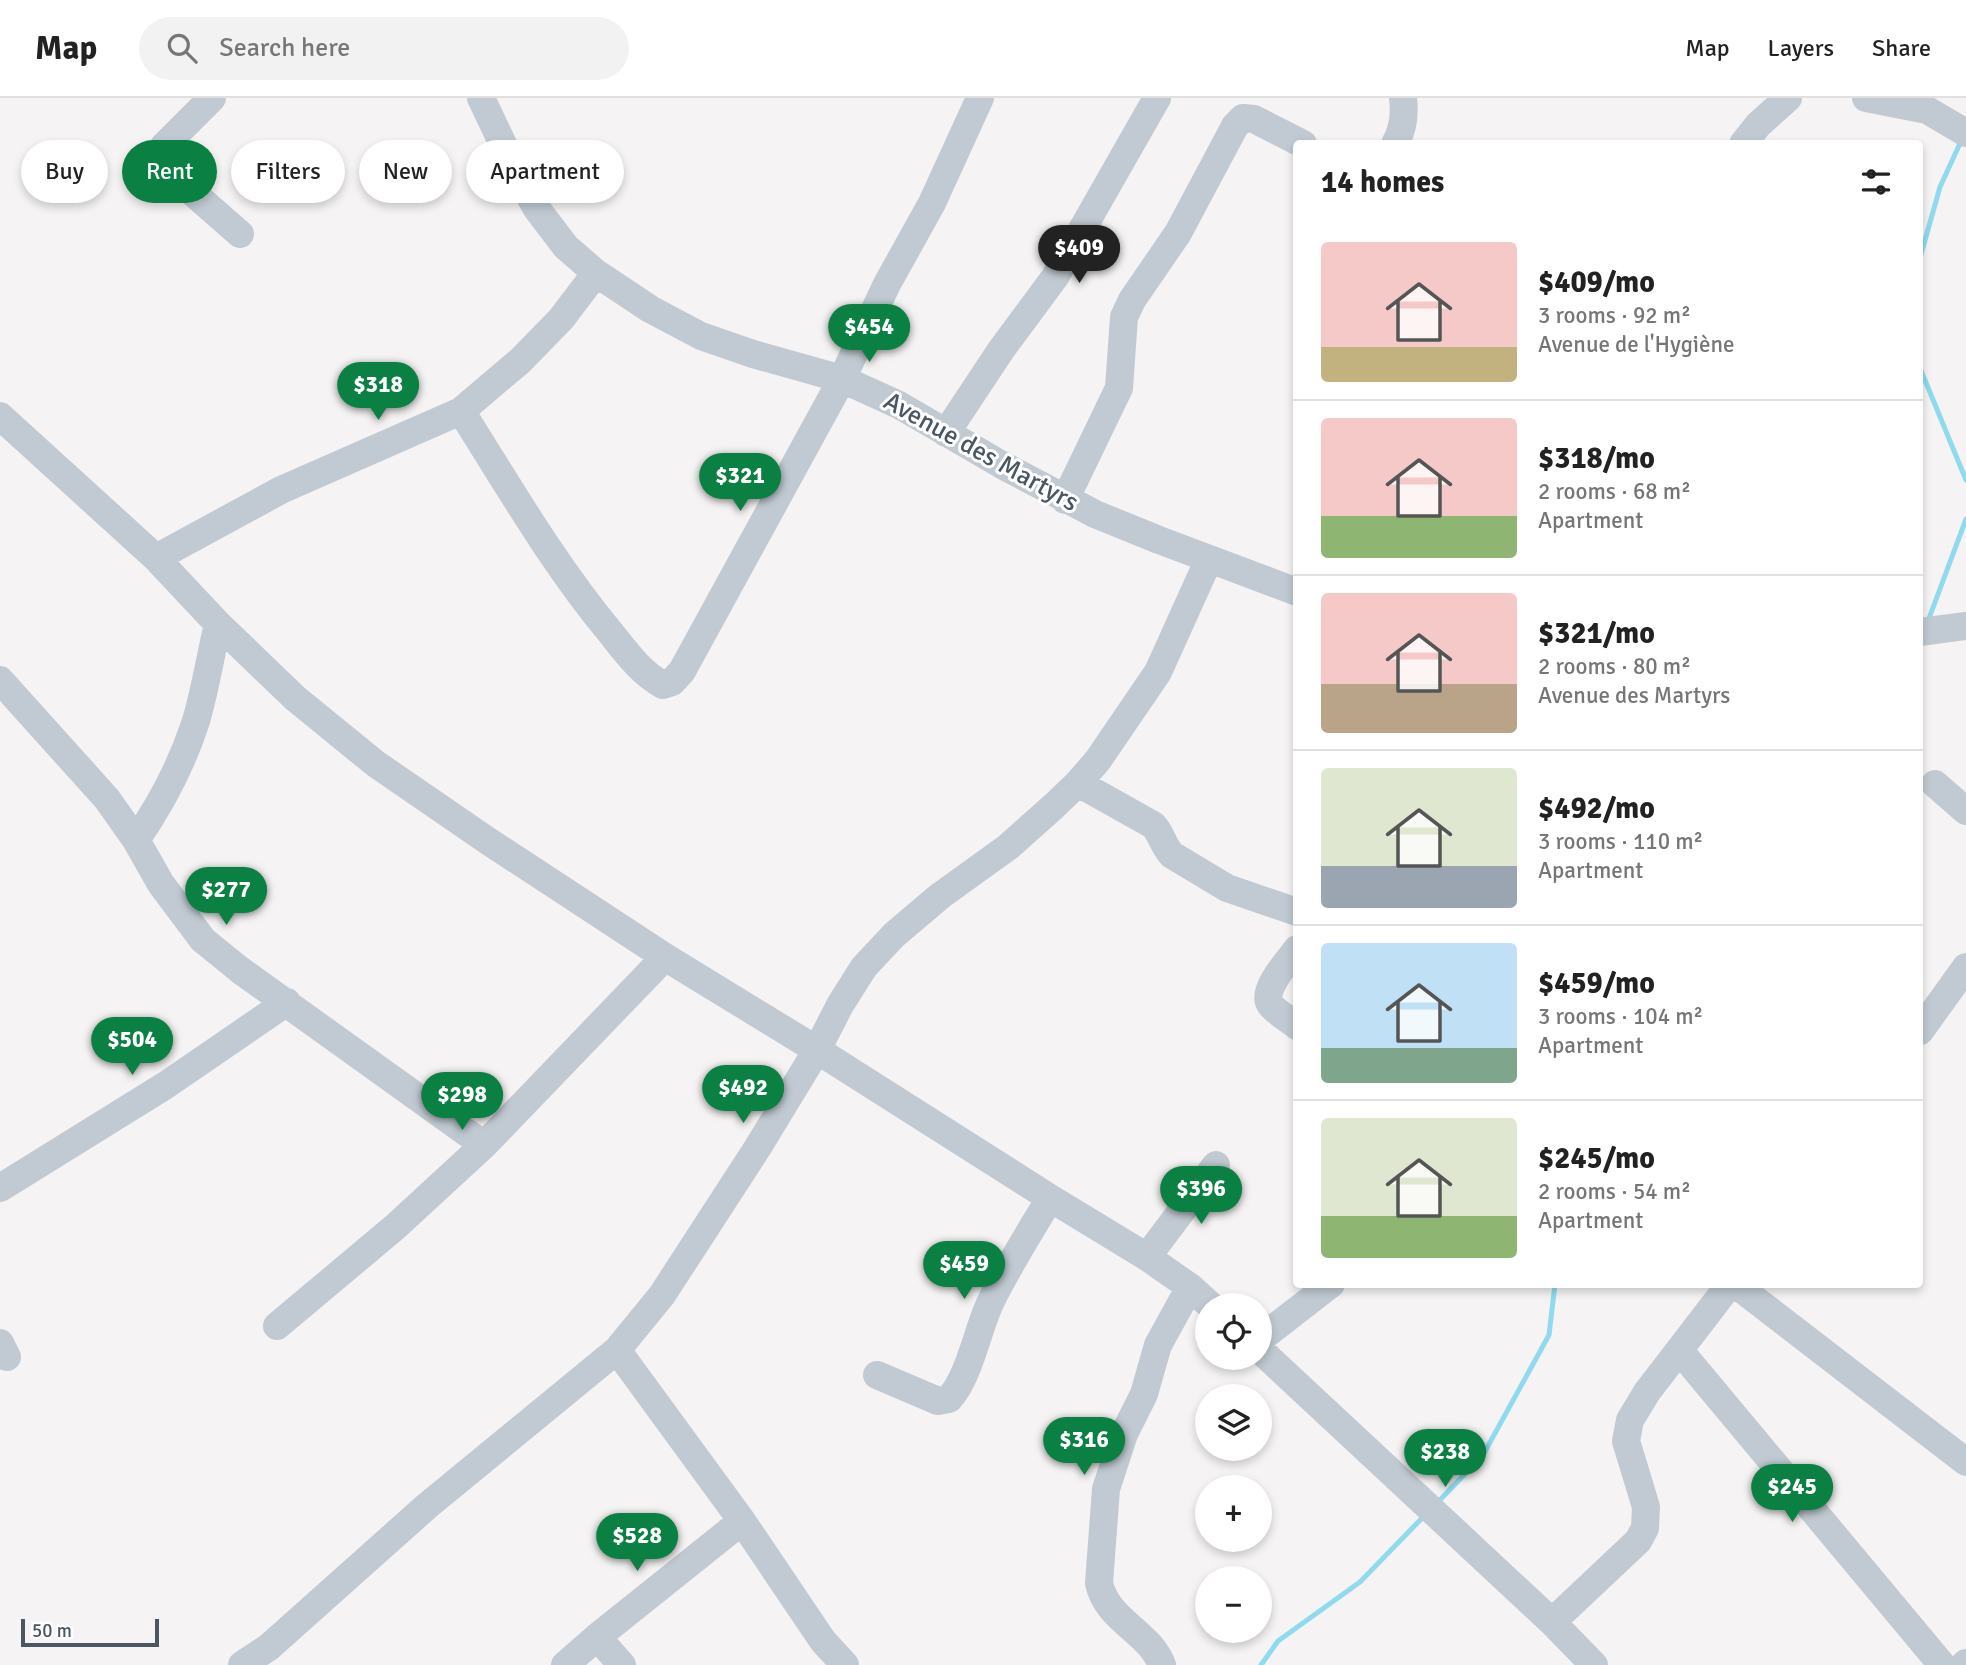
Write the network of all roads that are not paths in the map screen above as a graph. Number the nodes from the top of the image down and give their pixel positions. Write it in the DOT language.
graph roads {
  1 [pos="212,98"];
  2 [pos="481,98"];
  3 [pos="980,98"];
  4 [pos="1157,98"];
  5 [pos="1403,98"];
  6 [pos="1788,98"];
  7 [pos="1866,98"];
  8 [pos="1966,133"];
  9 [pos="1295,140"];
  10 [pos="1397,140"];
  11 [pos="1745,140"];
  12 [pos="240,234"];
  13 [pos="596,273"];
  14 [pos="842,379"];
  15 [pos="461,411"];
  16 [pos="0,416"];
  17 [pos="946,433"];
  18 [pos="1065,500"];
  19 [pos="156,558"];
  20 [pos="1209,559"];
  21 [pos="1293,590"];
  22 [pos="218,624"];
  23 [pos="1966,626"];
  24 [pos="1923,632"];
  25 [pos="0,680"];
  26 [pos="1078,783"];
  27 [pos="1935,784"];
  28 [pos="1966,811"];
  29 [pos="136,840"];
  30 [pos="1293,911"];
  31 [pos="1293,954"];
  32 [pos="665,957"];
  33 [pos="1966,967"];
  34 [pos="287,1002"];
  35 [pos="1293,1023"];
  36 [pos="1923,1027"];
  37 [pos="817,1050"];
  38 [pos="484,1145"];
  39 [pos="1216,1165"];
  40 [pos="0,1188"];
  41 [pos="1049,1198"];
  42 [pos="1147,1257"];
  43 [pos="1326,1288"];
  44 [pos="1730,1288"];
  45 [pos="1738,1288"];
  46 [pos="1196,1293"];
  47 [pos="1195,1302"];
  48 [pos="277,1326"];
  49 [pos="1272,1330"];
  50 [pos="617,1350"];
  51 [pos="1680,1351"];
  52 [pos="1272,1361"];
  53 [pos="877,1375"];
  54 [pos="1966,1462"];
  55 [pos="742,1521"];
  56 [pos="1552,1622"];
  57 [pos="597,1637"];
  58 [pos="242,1665"];
  59 [pos="565,1665"];
  60 [pos="622,1665"];
  61 [pos="845,1665"];
  62 [pos="1162,1665"];
  63 [pos="1594,1665"];
  64 [pos="1942,1665"];
  1 -- 12 [label="street"];
  2 -- 13 [label="street, Avenue des Martyrs"];
  3 -- 14 [label="street"];
  4 -- 17 [label="street"];
  5 -- 10 [label="street"];
  6 -- 11 [label="street"];
  7 -- 8 [label="street"];
  9 -- 18 [label="street"];
  13 -- 14 [label="street, Avenue des Martyrs"];
  13 -- 15 [label="street"];
  14 -- 15 [label="street"];
  14 -- 17 [label="street, Avenue des Martyrs"];
  15 -- 19 [label="street"];
  16 -- 19 [label="street"];
  17 -- 18 [label="street, Avenue des Martyrs"];
  18 -- 20 [label="street, Avenue des Martyrs"];
  19 -- 22 [label="street"];
  20 -- 21 [label="street, Avenue des Martyrs"];
  20 -- 26 [label="street"];
  22 -- 29 [label="street"];
  22 -- 32 [label="street"];
  23 -- 24 [label="street"];
  25 -- 29 [label="street"];
  26 -- 30 [label="street"];
  26 -- 37 [label="street"];
  27 -- 28 [label="street"];
  29 -- 34 [label="street"];
  31 -- 35 [label="street"];
  32 -- 37 [label="street"];
  32 -- 38 [label="street"];
  33 -- 36 [label="street"];
  34 -- 38 [label="street"];
  34 -- 40 [label="street"];
  37 -- 41 [label="street"];
  37 -- 50 [label="street"];
  38 -- 48 [label="street"];
  39 -- 42 [label="street"];
  41 -- 42 [label="street"];
  41 -- 53 [label="street"];
  42 -- 46 [label="street"];
  43 -- 49 [label="street"];
  44 -- 51 [label="street"];
  45 -- 54 [label="street"];
  47 -- 62 [label="street"];
  50 -- 55 [label="street"];
  50 -- 58 [label="street"];
  51 -- 56 [label="street"];
  51 -- 64 [label="street"];
  52 -- 56 [label="street"];
  55 -- 57 [label="street"];
  55 -- 61 [label="street"];
  56 -- 63 [label="street"];
  57 -- 59 [label="street"];
  57 -- 60 [label="street"];
}
